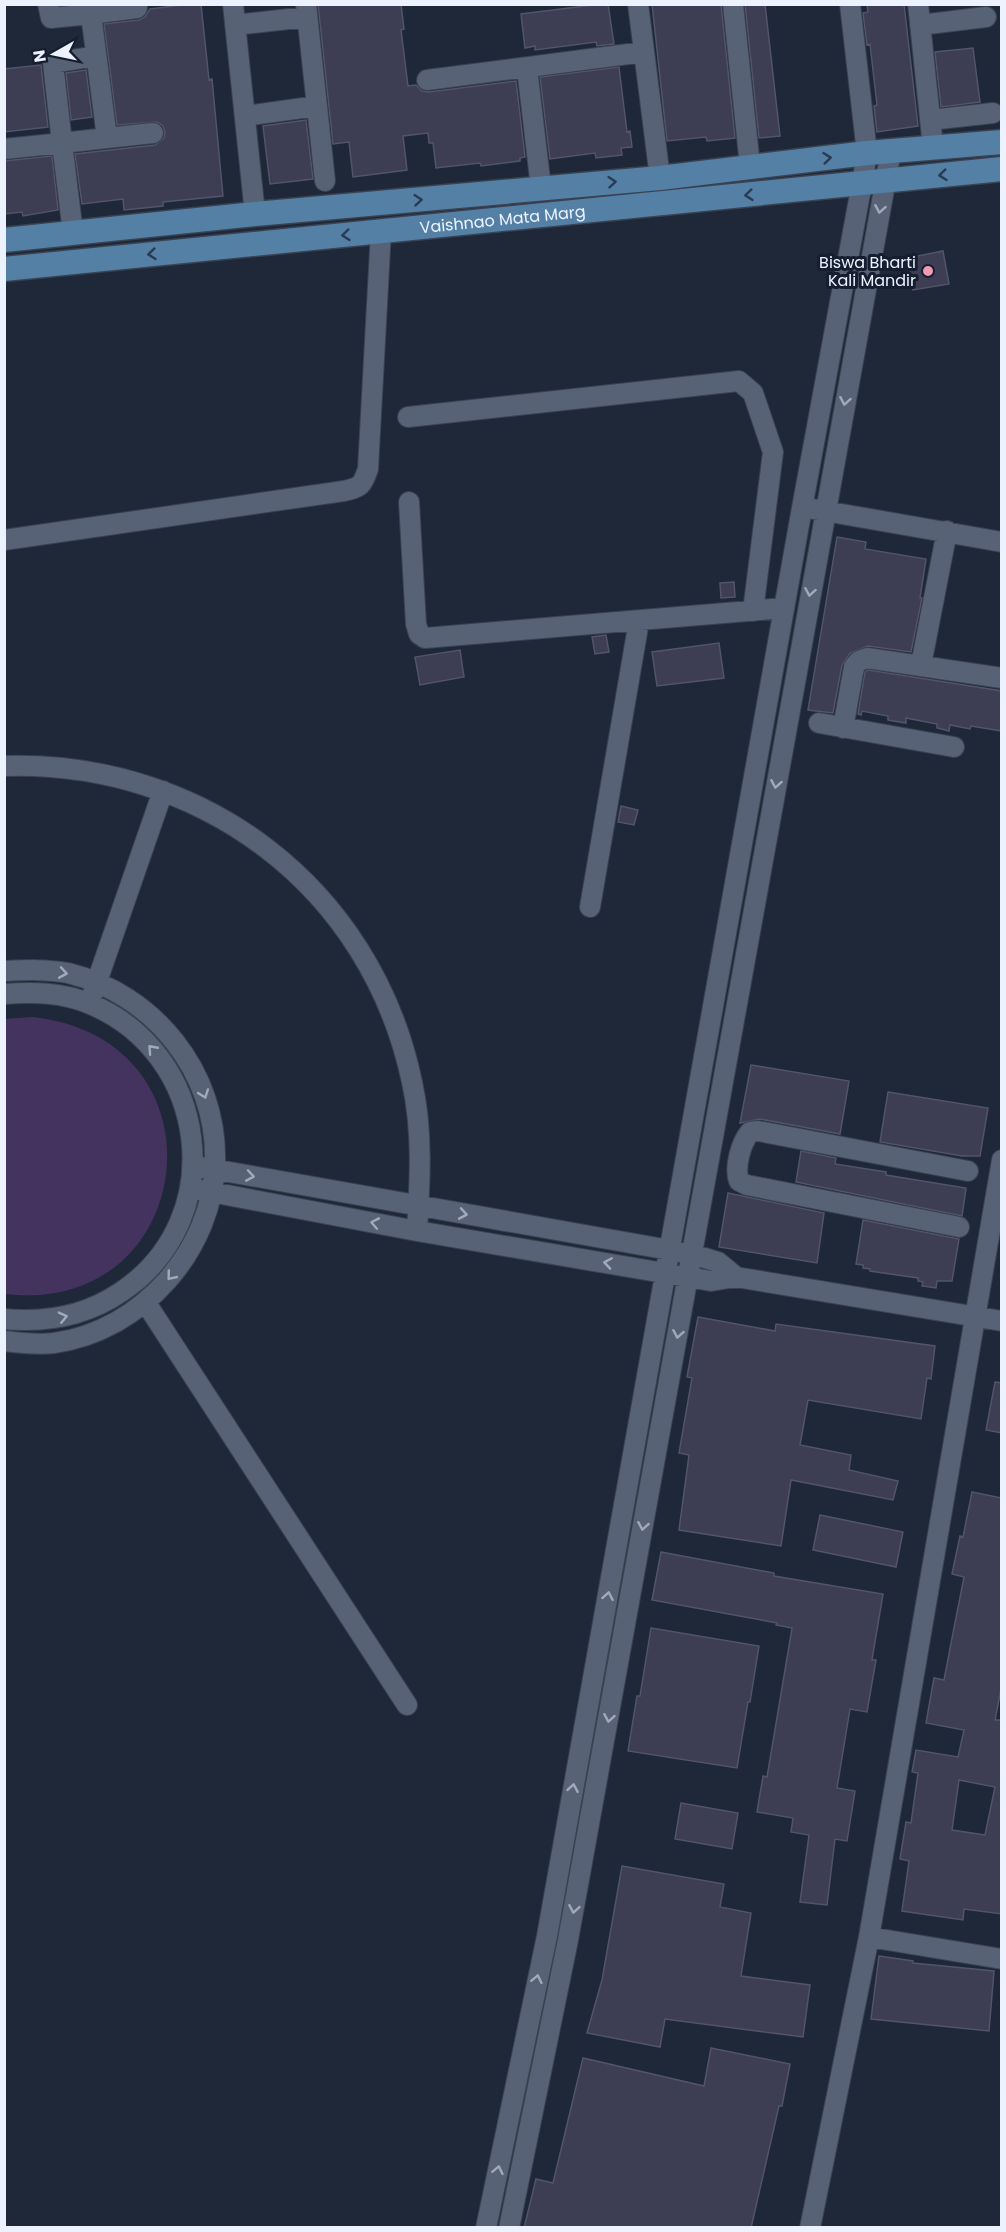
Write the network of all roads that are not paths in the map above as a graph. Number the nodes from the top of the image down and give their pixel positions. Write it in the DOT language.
graph roads {
  1 [pos="48,4"];
  2 [pos="233,4"];
  3 [pos="638,4"];
  4 [pos="733,4"];
  5 [pos="850,4"];
  6 [pos="918,4"];
  7 [pos="137,8"];
  8 [pos="306,11"];
  9 [pos="91,14"];
  10 [pos="986,17"];
  11 [pos="235,25"];
  12 [pos="920,25"];
  13 [pos="644,52"];
  14 [pos="96,56"];
  15 [pos="527,68"];
  16 [pos="428,80"];
  17 [pos="317,106"];
  18 [pos="993,113"];
  19 [pos="245,116"];
  20 [pos="930,120"];
  21 [pos="153,133"];
  22 [pos="107,138"];
  23 [pos="1002,142"];
  24 [pos="62,143"];
  25 [pos="933,147"];
  26 [pos="4,149"];
  27 [pos="891,151"];
  28 [pos="867,153"];
  29 [pos="750,166"];
  30 [pos="1002,169"];
  31 [pos="660,178"];
  32 [pos="325,181"];
  33 [pos="874,182"];
  34 [pos="541,188"];
  35 [pos="255,214"];
  36 [pos="381,231"];
  37 [pos="73,233"];
  38 [pos="4,240"];
  39 [pos="4,269"];
  40 [pos="408,417"];
  41 [pos="409,502"];
  42 [pos="802,508"];
  43 [pos="825,511"];
  44 [pos="947,531"];
  45 [pos="4,540"];
  46 [pos="1002,542"];
  47 [pos="784,608"];
  48 [pos="753,611"];
  49 [pos="639,621"];
  50 [pos="921,665"];
  51 [pos="1002,678"];
  52 [pos="819,723"];
  53 [pos="843,728"];
  54 [pos="954,747"];
  55 [pos="4,766"];
  56 [pos="163,791"];
  57 [pos="590,907"];
  58 [pos="4,971"];
  59 [pos="97,982"];
  60 [pos="4,994"];
  61 [pos="89,1003"];
  62 [pos="710,1151"];
  63 [pos="740,1155"];
  64 [pos="1002,1160"];
  65 [pos="192,1166"];
  66 [pos="215,1170"];
  67 [pos="968,1171"];
  68 [pos="190,1188"];
  69 [pos="212,1192"];
  70 [pos="418,1206"];
  71 [pos="959,1227"];
  72 [pos="417,1231"];
  73 [pos="670,1250"];
  74 [pos="692,1254"];
  75 [pos="666,1272"];
  76 [pos="688,1276"];
  77 [pos="736,1277"];
  78 [pos="146,1303"];
  79 [pos="976,1318"];
  80 [pos="4,1319"];
  81 [pos="1002,1321"];
  82 [pos="4,1341"];
  83 [pos="407,1705"];
  84 [pos="869,1937"];
  85 [pos="1002,1959"];
  86 [pos="486,2228"];
  87 [pos="508,2228"];
  88 [pos="810,2228"];
  1 -- 9 [label="street"];
  2 -- 11 [label="street"];
  3 -- 13 [label="street"];
  4 -- 29 [label="street"];
  5 -- 28 [label="street"];
  6 -- 12 [label="street"];
  7 -- 9 [label="street"];
  8 -- 11 [label="street"];
  8 -- 17 [label="street"];
  9 -- 14 [label="street"];
  10 -- 12 [label="street"];
  11 -- 19 [label="street"];
  12 -- 20 [label="street"];
  13 -- 15 [label="street"];
  13 -- 31 [label="street"];
  14 -- 22 [label="street"];
  14 -- 24 [label="street"];
  15 -- 16 [label="street"];
  15 -- 34 [label="street"];
  17 -- 19 [label="street"];
  17 -- 32 [label="street"];
  18 -- 20 [label="street"];
  19 -- 35 [label="street"];
  20 -- 25 [label="street"];
  21 -- 22 [label="street"];
  22 -- 24 [label="street"];
  23 -- 25 [label="main road, Vaishnao Mata Marg"];
  24 -- 26 [label="street"];
  24 -- 37 [label="street"];
  25 -- 27 [label="main road, Vaishnao Mata Marg"];
  27 -- 28 [label="main road, Vaishnao Mata Marg"];
  27 -- 33 [label="street"];
  29 -- 28 [label="main road, Vaishnao Mata Marg, one-way"];
  28 -- 33 [label="street"];
  29 -- 31 [label="main road, Vaishnao Mata Marg"];
  30 -- 33 [label="main road, Vaishnao Mata Marg, one-way"];
  34 -- 31 [label="main road, Vaishnao Mata Marg, one-way"];
  33 -- 36 [label="main road, Vaishnao Mata Marg, one-way"];
  33 -- 42 [label="street"];
  33 -- 43 [label="street, one-way"];
  35 -- 34 [label="main road, Vaishnao Mata Marg, one-way"];
  35 -- 37 [label="main road, Vaishnao Mata Marg"];
  36 -- 39 [label="main road, Vaishnao Mata Marg, one-way"];
  36 -- 45 [label="street"];
  37 -- 38 [label="main road, Vaishnao Mata Marg"];
  40 -- 48 [label="street"];
  41 -- 49 [label="street"];
  42 -- 43 [label="street"];
  42 -- 47 [label="street"];
  43 -- 44 [label="street"];
  43 -- 62 [label="street, one-way"];
  44 -- 46 [label="street"];
  44 -- 50 [label="street"];
  47 -- 48 [label="street"];
  47 -- 73 [label="street"];
  48 -- 49 [label="street"];
  49 -- 57 [label="street"];
  50 -- 51 [label="street"];
  50 -- 53 [label="street"];
  52 -- 53 [label="street"];
  53 -- 54 [label="street"];
  55 -- 56 [label="street"];
  56 -- 59 [label="street"];
  56 -- 70 [label="street"];
  58 -- 59 [label="street, one-way"];
  59 -- 61 [label="street"];
  59 -- 66 [label="street, one-way"];
  60 -- 61 [label="street"];
  65 -- 61 [label="street, one-way"];
  62 -- 63 [label="street"];
  62 -- 74 [label="street"];
  63 -- 67 [label="street"];
  63 -- 71 [label="street"];
  64 -- 79 [label="street"];
  65 -- 66 [label="street"];
  65 -- 68 [label="street"];
  66 -- 69 [label="street"];
  66 -- 70 [label="street, one-way"];
  68 -- 69 [label="street"];
  80 -- 68 [label="street, one-way"];
  72 -- 69 [label="street, one-way"];
  69 -- 78 [label="street, one-way"];
  70 -- 72 [label="street"];
  70 -- 73 [label="street, one-way"];
  75 -- 72 [label="street, one-way"];
  73 -- 74 [label="street"];
  73 -- 75 [label="street"];
  74 -- 76 [label="street"];
  74 -- 77 [label="street"];
  75 -- 76 [label="street"];
  86 -- 75 [label="street, one-way"];
  76 -- 77 [label="street"];
  76 -- 87 [label="street, one-way"];
  77 -- 79 [label="street"];
  78 -- 82 [label="street"];
  78 -- 83 [label="street"];
  79 -- 81 [label="street"];
  79 -- 84 [label="street"];
  84 -- 85 [label="street"];
  84 -- 88 [label="street"];
}
